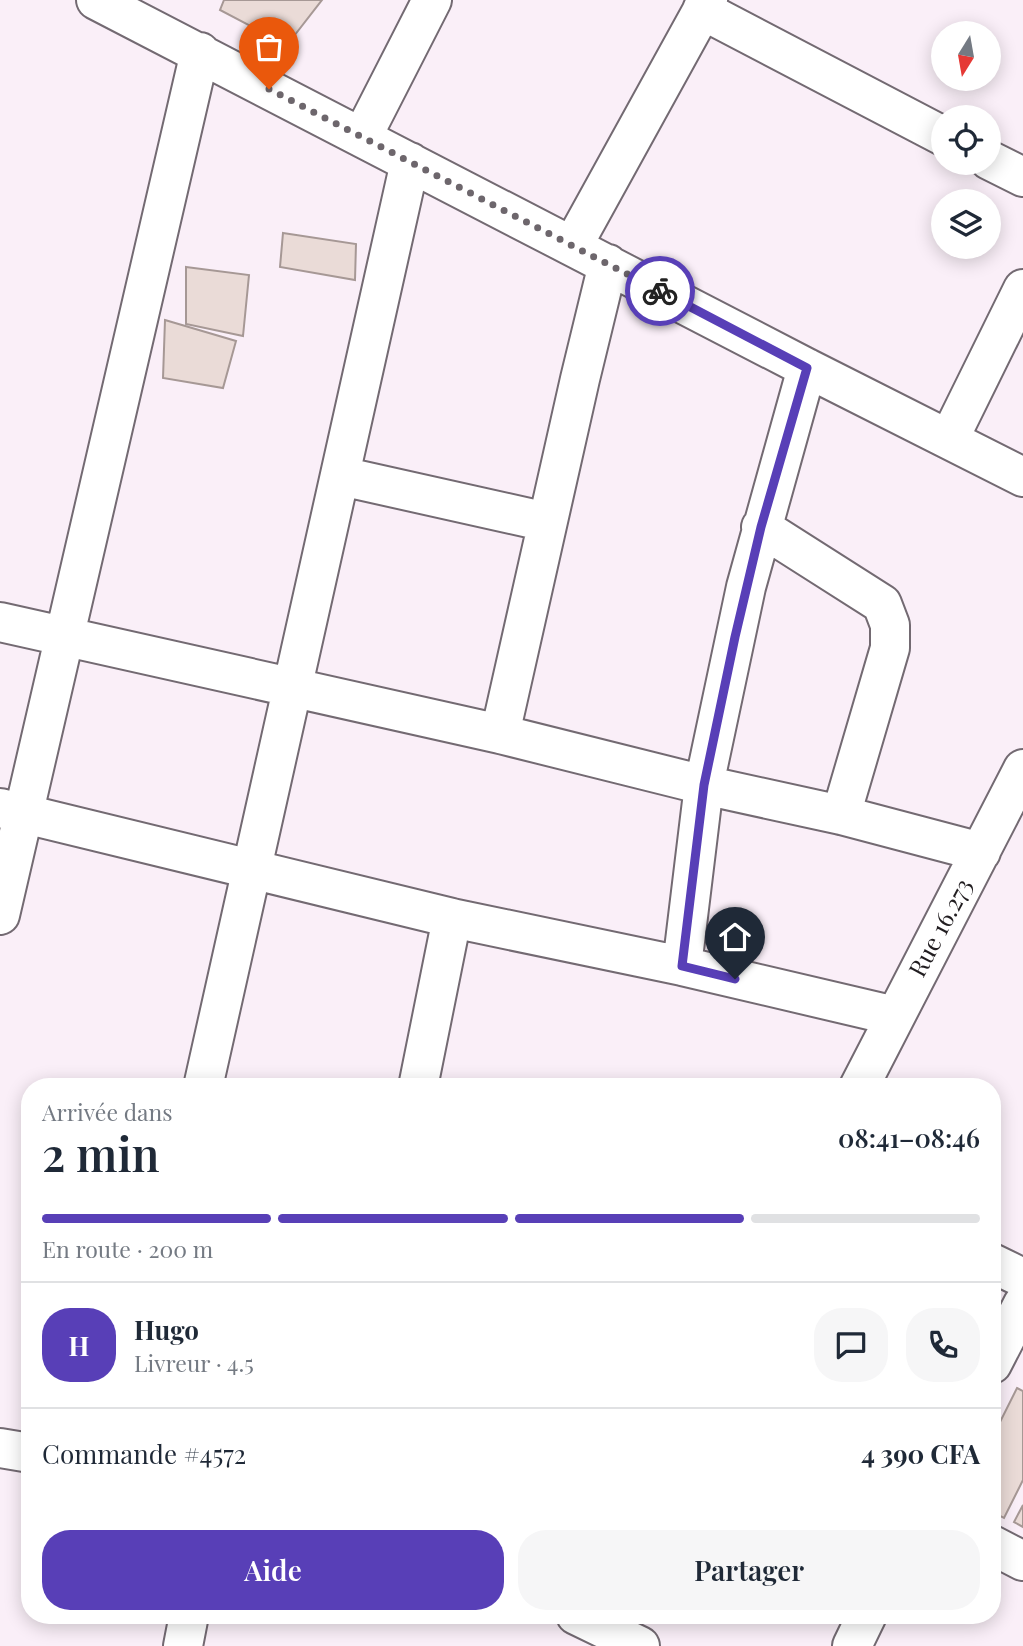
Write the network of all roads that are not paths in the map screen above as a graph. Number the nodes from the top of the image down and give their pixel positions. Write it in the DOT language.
graph roads {
  1 [pos="96,0"];
  2 [pos="432,0"];
  3 [pos="705,5"];
  4 [pos="200,52"];
  5 [pos="931,129"];
  6 [pos="362,137"];
  7 [pos="410,162"];
  8 [pos="1001,166"];
  9 [pos="1023,177"];
  10 [pos="573,245"];
  11 [pos="608,264"];
  12 [pos="1023,289"];
  13 [pos="807,368"];
  14 [pos="949,439"];
  15 [pos="341,476"];
  16 [pos="1023,477"];
  17 [pos="547,522"];
  18 [pos="761,527"];
  19 [pos="0,622"];
  20 [pos="63,636"];
  21 [pos="292,688"];
  22 [pos="500,734"];
  23 [pos="1023,770"];
  24 [pos="704,785"];
  25 [pos="12,811"];
  26 [pos="841,815"];
  27 [pos="981,852"];
  28 [pos="250,869"];
  29 [pos="0,915"];
  30 [pos="452,918"];
  31 [pos="682,966"];
  32 [pos="895,1016"];
  33 [pos="205,1078"];
  34 [pos="420,1078"];
  35 [pos="864,1078"];
  36 [pos="1001,1267"];
  37 [pos="1023,1278"];
  38 [pos="1023,1304"];
  39 [pos="1001,1347"];
  40 [pos="1001,1550"];
  41 [pos="1023,1561"];
  42 [pos="187,1624"];
  43 [pos="577,1624"];
  44 [pos="863,1624"];
  45 [pos="183,1646"];
  46 [pos="640,1646"];
  47 [pos="852,1646"];
  1 -- 4 [label="street"];
  2 -- 6 [label="street"];
  3 -- 5 [label="street"];
  3 -- 10 [label="street"];
  4 -- 6 [label="street"];
  4 -- 20 [label="street"];
  6 -- 7 [label="street"];
  7 -- 10 [label="street"];
  7 -- 15 [label="street"];
  8 -- 9 [label="street"];
  10 -- 11 [label="street"];
  11 -- 13 [label="street"];
  11 -- 17 [label="street"];
  12 -- 14 [label="street"];
  13 -- 14 [label="street"];
  13 -- 18 [label="street"];
  14 -- 16 [label="street"];
  15 -- 17 [label="street"];
  15 -- 21 [label="street"];
  17 -- 22 [label="street"];
  18 -- 24 [label="street"];
  18 -- 26 [label="street"];
  19 -- 20 [label="street"];
  20 -- 21 [label="street"];
  20 -- 25 [label="street"];
  21 -- 22 [label="street"];
  21 -- 28 [label="street"];
  22 -- 24 [label="street"];
  23 -- 27 [label="street, Rue 16.273"];
  24 -- 26 [label="street"];
  24 -- 31 [label="street"];
  25 -- 28 [label="street"];
  25 -- 29 [label="street"];
  26 -- 27 [label="street"];
  27 -- 32 [label="street, Rue 16.273"];
  28 -- 30 [label="street"];
  28 -- 33 [label="street"];
  30 -- 31 [label="street"];
  30 -- 34 [label="street"];
  31 -- 32 [label="street"];
  32 -- 35 [label="street, Rue 16.273"];
  36 -- 37 [label="street"];
  38 -- 39 [label="street"];
  40 -- 41 [label="street"];
  42 -- 45 [label="street"];
  43 -- 46 [label="street"];
  44 -- 47 [label="street"];
}
